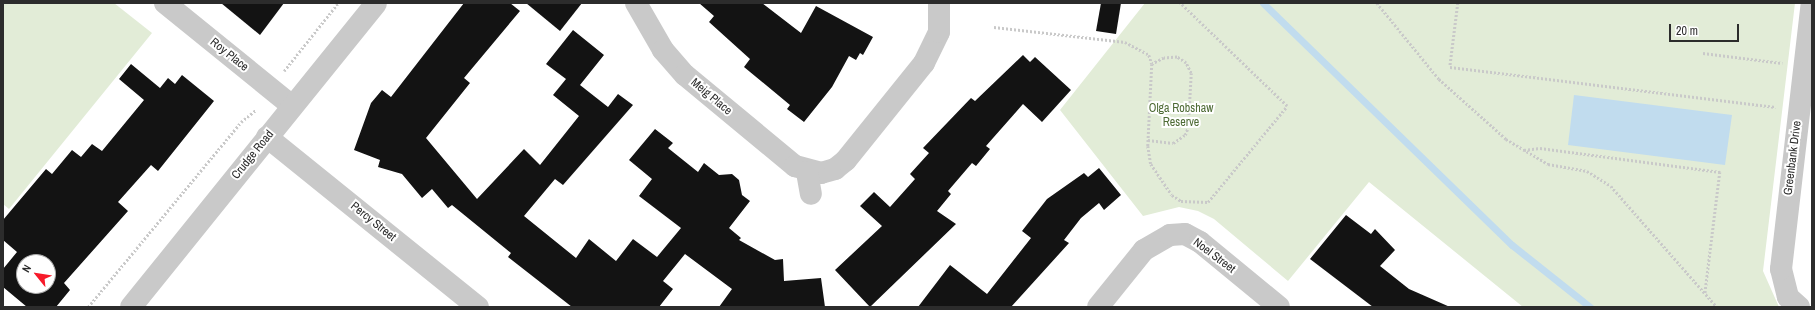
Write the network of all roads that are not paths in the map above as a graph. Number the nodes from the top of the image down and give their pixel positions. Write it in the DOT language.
graph roads {
  1 [pos="165,3"];
  2 [pos="376,3"];
  3 [pos="636,3"];
  4 [pos="939,3"];
  5 [pos="1812,3"];
  6 [pos="1800,67"];
  7 [pos="292,106"];
  8 [pos="267,137"];
  9 [pos="807,172"];
  10 [pos="810,194"];
  11 [pos="131,307"];
  12 [pos="478,307"];
  13 [pos="1098,307"];
  14 [pos="1279,307"];
  15 [pos="1799,307"];
  1 -- 7 [label="street, Roy Place"];
  2 -- 7 [label="street, Crudge Road"];
  3 -- 9 [label="street, Meig Place"];
  4 -- 9 [label="street"];
  5 -- 6 [label="street, Greenbank Drive"];
  6 -- 15 [label="street, Greenbank Drive"];
  7 -- 8 [label="street, Crudge Road"];
  8 -- 11 [label="street, Crudge Road"];
  8 -- 12 [label="street, Percy Street"];
  9 -- 10 [label="street"];
  13 -- 14 [label="street, Noel Street"];
}
